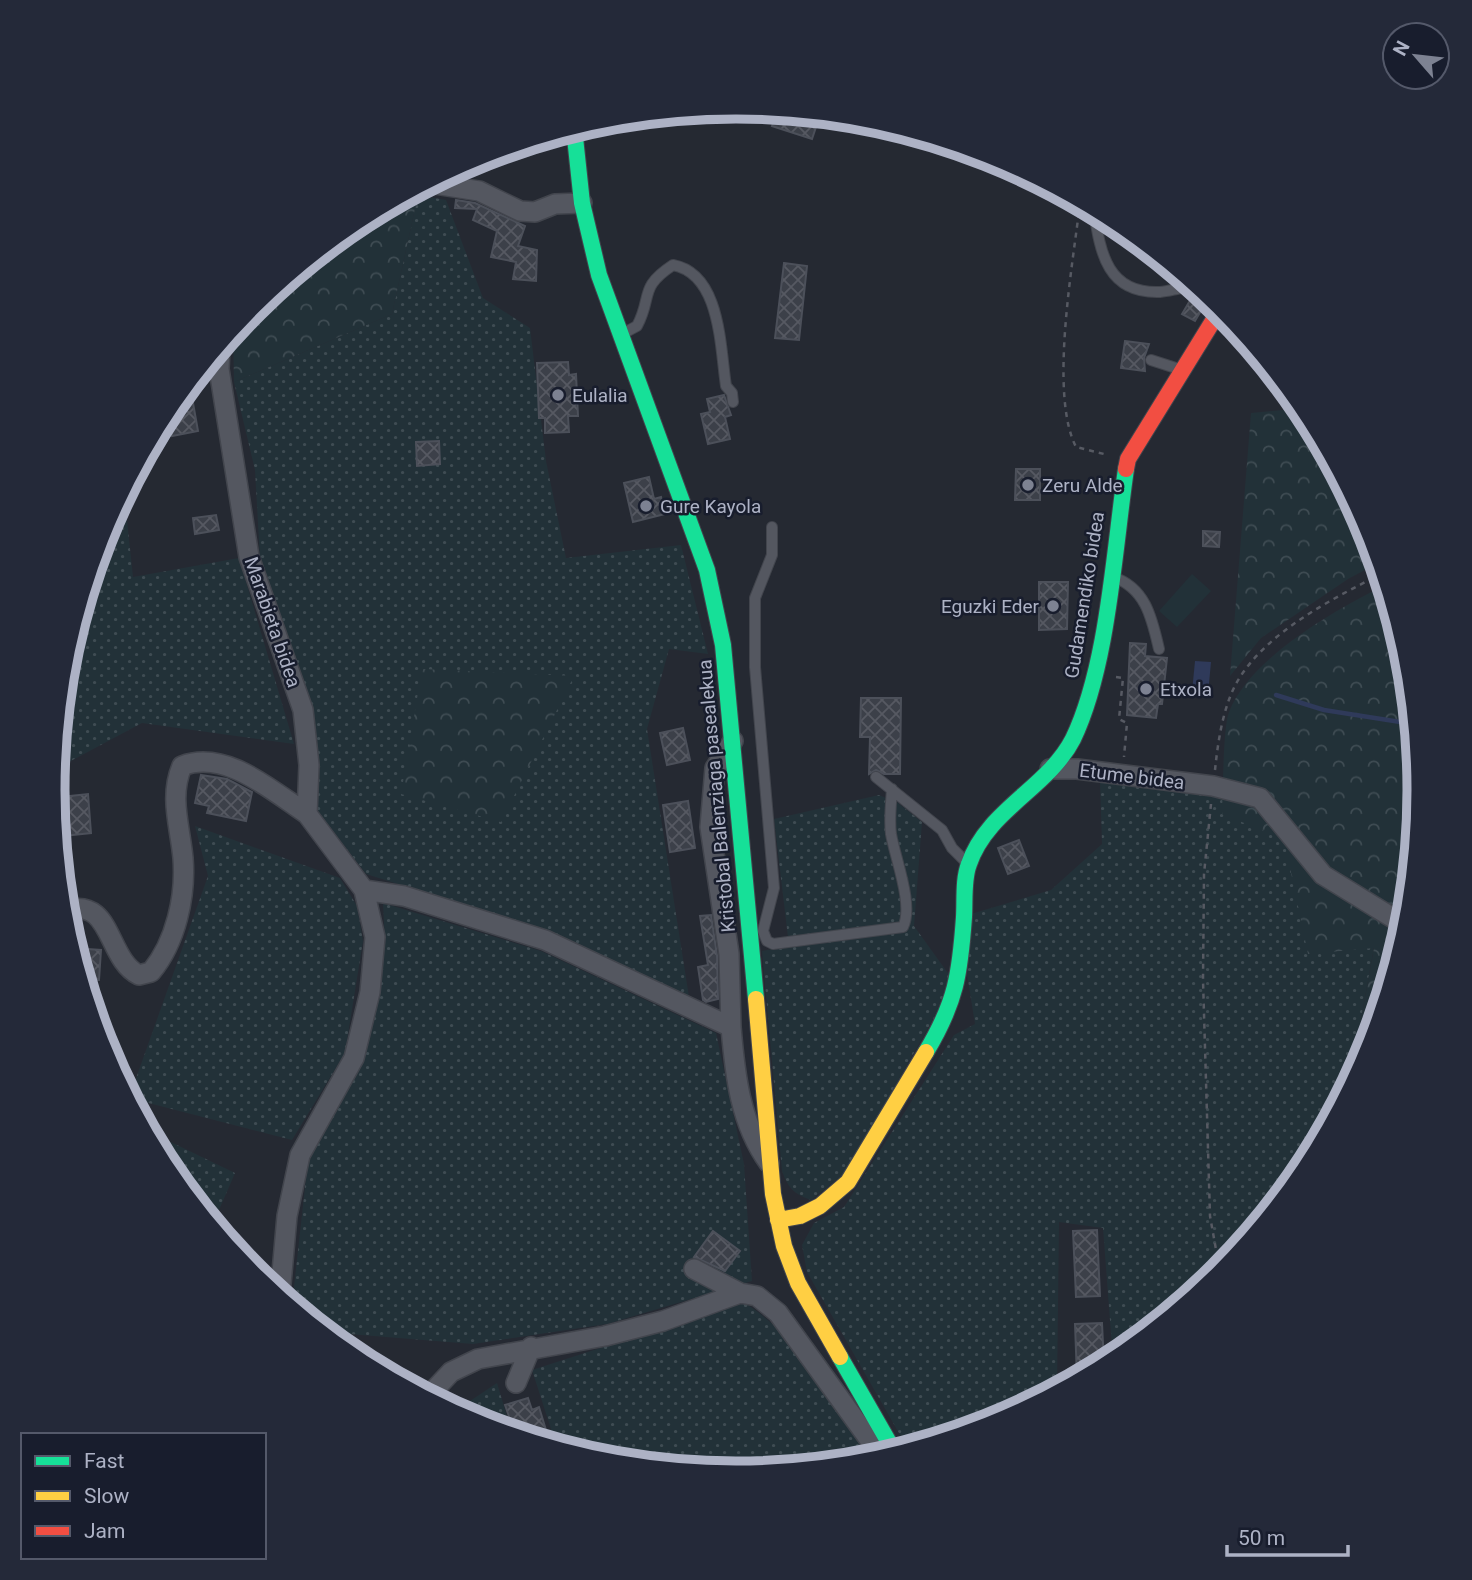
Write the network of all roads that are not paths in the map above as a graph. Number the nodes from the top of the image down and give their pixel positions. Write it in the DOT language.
graph roads {
  1 [pos="575,139"];
  2 [pos="444,186"];
  3 [pos="582,203"];
  4 [pos="1097,225"];
  5 [pos="1181,287"];
  6 [pos="1214,319"];
  7 [pos="620,335"];
  8 [pos="1151,360"];
  9 [pos="219,362"];
  10 [pos="1183,370"];
  11 [pos="733,402"];
  12 [pos="772,527"];
  13 [pos="1109,576"];
  14 [pos="1159,649"];
  15 [pos="733,741"];
  16 [pos="1050,769"];
  17 [pos="876,777"];
  18 [pos="892,789"];
  19 [pos="307,814"];
  20 [pos="968,865"];
  21 [pos="364,890"];
  22 [pos="76,910"];
  23 [pos="1394,919"];
  24 [pos="731,1027"];
  25 [pos="770,1164"];
  26 [pos="778,1220"];
  27 [pos="694,1269"];
  28 [pos="281,1284"];
  29 [pos="740,1293"];
  30 [pos="531,1347"];
  31 [pos="516,1383"];
  32 [pos="435,1390"];
  33 [pos="890,1443"];
  34 [pos="874,1446"];
  1 -- 3 [label="street, Kristobal Balenziaga pasealekua"];
  2 -- 3 [label="street"];
  3 -- 7 [label="street, Kristobal Balenziaga pasealekua"];
  4 -- 5 [label="lane"];
  6 -- 10 [label="street, Gudamendiko bidea"];
  7 -- 11 [label="lane"];
  7 -- 15 [label="street, Kristobal Balenziaga pasealekua"];
  8 -- 10 [label="lane"];
  9 -- 19 [label="street, Marabieta bidea"];
  10 -- 13 [label="street, Gudamendiko bidea"];
  12 -- 18 [label="lane"];
  13 -- 14 [label="lane"];
  13 -- 16 [label="street, Gudamendiko bidea"];
  15 -- 24 [label="street"];
  15 -- 25 [label="street, Kristobal Balenziaga pasealekua"];
  16 -- 20 [label="street, Gudamendiko bidea"];
  16 -- 23 [label="street, Etume bidea"];
  17 -- 18 [label="lane"];
  18 -- 20 [label="lane"];
  19 -- 21 [label="street"];
  19 -- 22 [label="street"];
  20 -- 26 [label="street, Gudamendiko bidea"];
  21 -- 24 [label="street"];
  21 -- 28 [label="street"];
  24 -- 25 [label="street"];
  25 -- 26 [label="street, Kristobal Balenziaga pasealekua"];
  26 -- 33 [label="street, Kristobal Balenziaga pasealekua"];
  27 -- 29 [label="street"];
  29 -- 30 [label="street"];
  29 -- 34 [label="street"];
  30 -- 31 [label="street"];
  30 -- 32 [label="street"];
}
